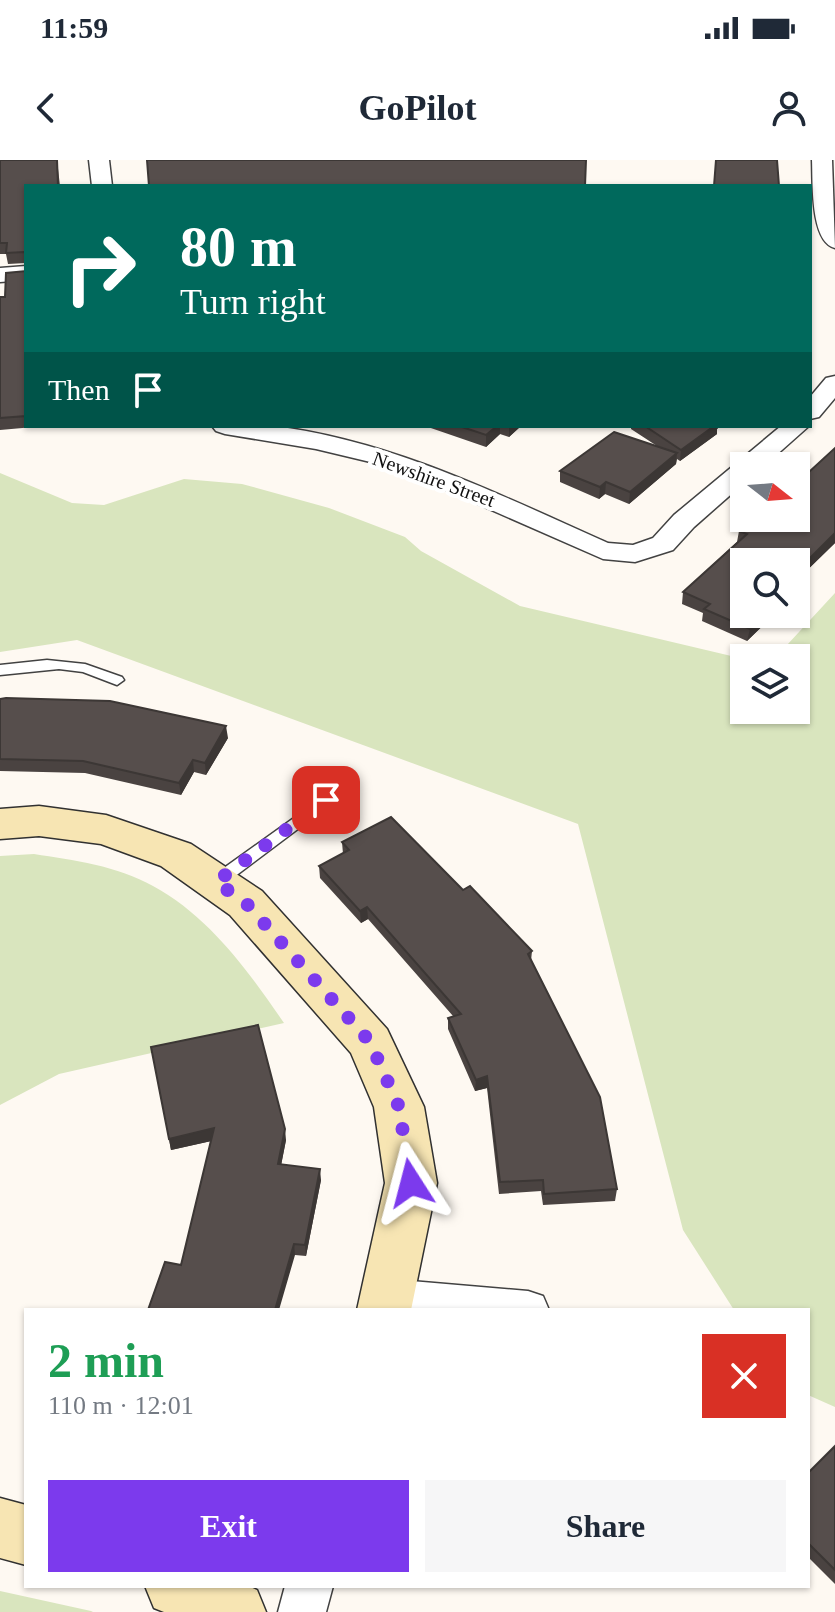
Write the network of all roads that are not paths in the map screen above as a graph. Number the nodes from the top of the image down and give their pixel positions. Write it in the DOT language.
graph roads {
  1 [pos="99,160"];
  2 [pos="822,160"];
  3 [pos="102,184"];
  4 [pos="835,242"];
  5 [pos="24,273"];
  6 [pos="0,275"];
  7 [pos="835,383"];
  8 [pos="812,410"];
  9 [pos="237,428"];
  10 [pos="794,428"];
  11 [pos="765,452"];
  12 [pos="730,482"];
  13 [pos="0,670"];
  14 [pos="117,680"];
  15 [pos="326,800"];
  16 [pos="0,824"];
  17 [pos="216,882"];
  18 [pos="386,1304"];
  19 [pos="481,1308"];
  20 [pos="0,1528"];
  21 [pos="24,1534"];
  22 [pos="181,1588"];
  23 [pos="308,1588"];
  24 [pos="235,1612"];
  25 [pos="302,1612"];
  1 -- 3 [label="street"];
  2 -- 4 [label="street"];
  5 -- 6 [label="street"];
  7 -- 8 [label="street"];
  9 -- 12 [label="street, Newshire Street"];
  10 -- 11 [label="street"];
  13 -- 14 [label="lane"];
  15 -- 17 [label="lane"];
  16 -- 17 [label="street"];
  17 -- 18 [label="street"];
  18 -- 19 [label="street"];
  20 -- 21 [label="street"];
  22 -- 24 [label="street"];
  23 -- 25 [label="street"];
}
